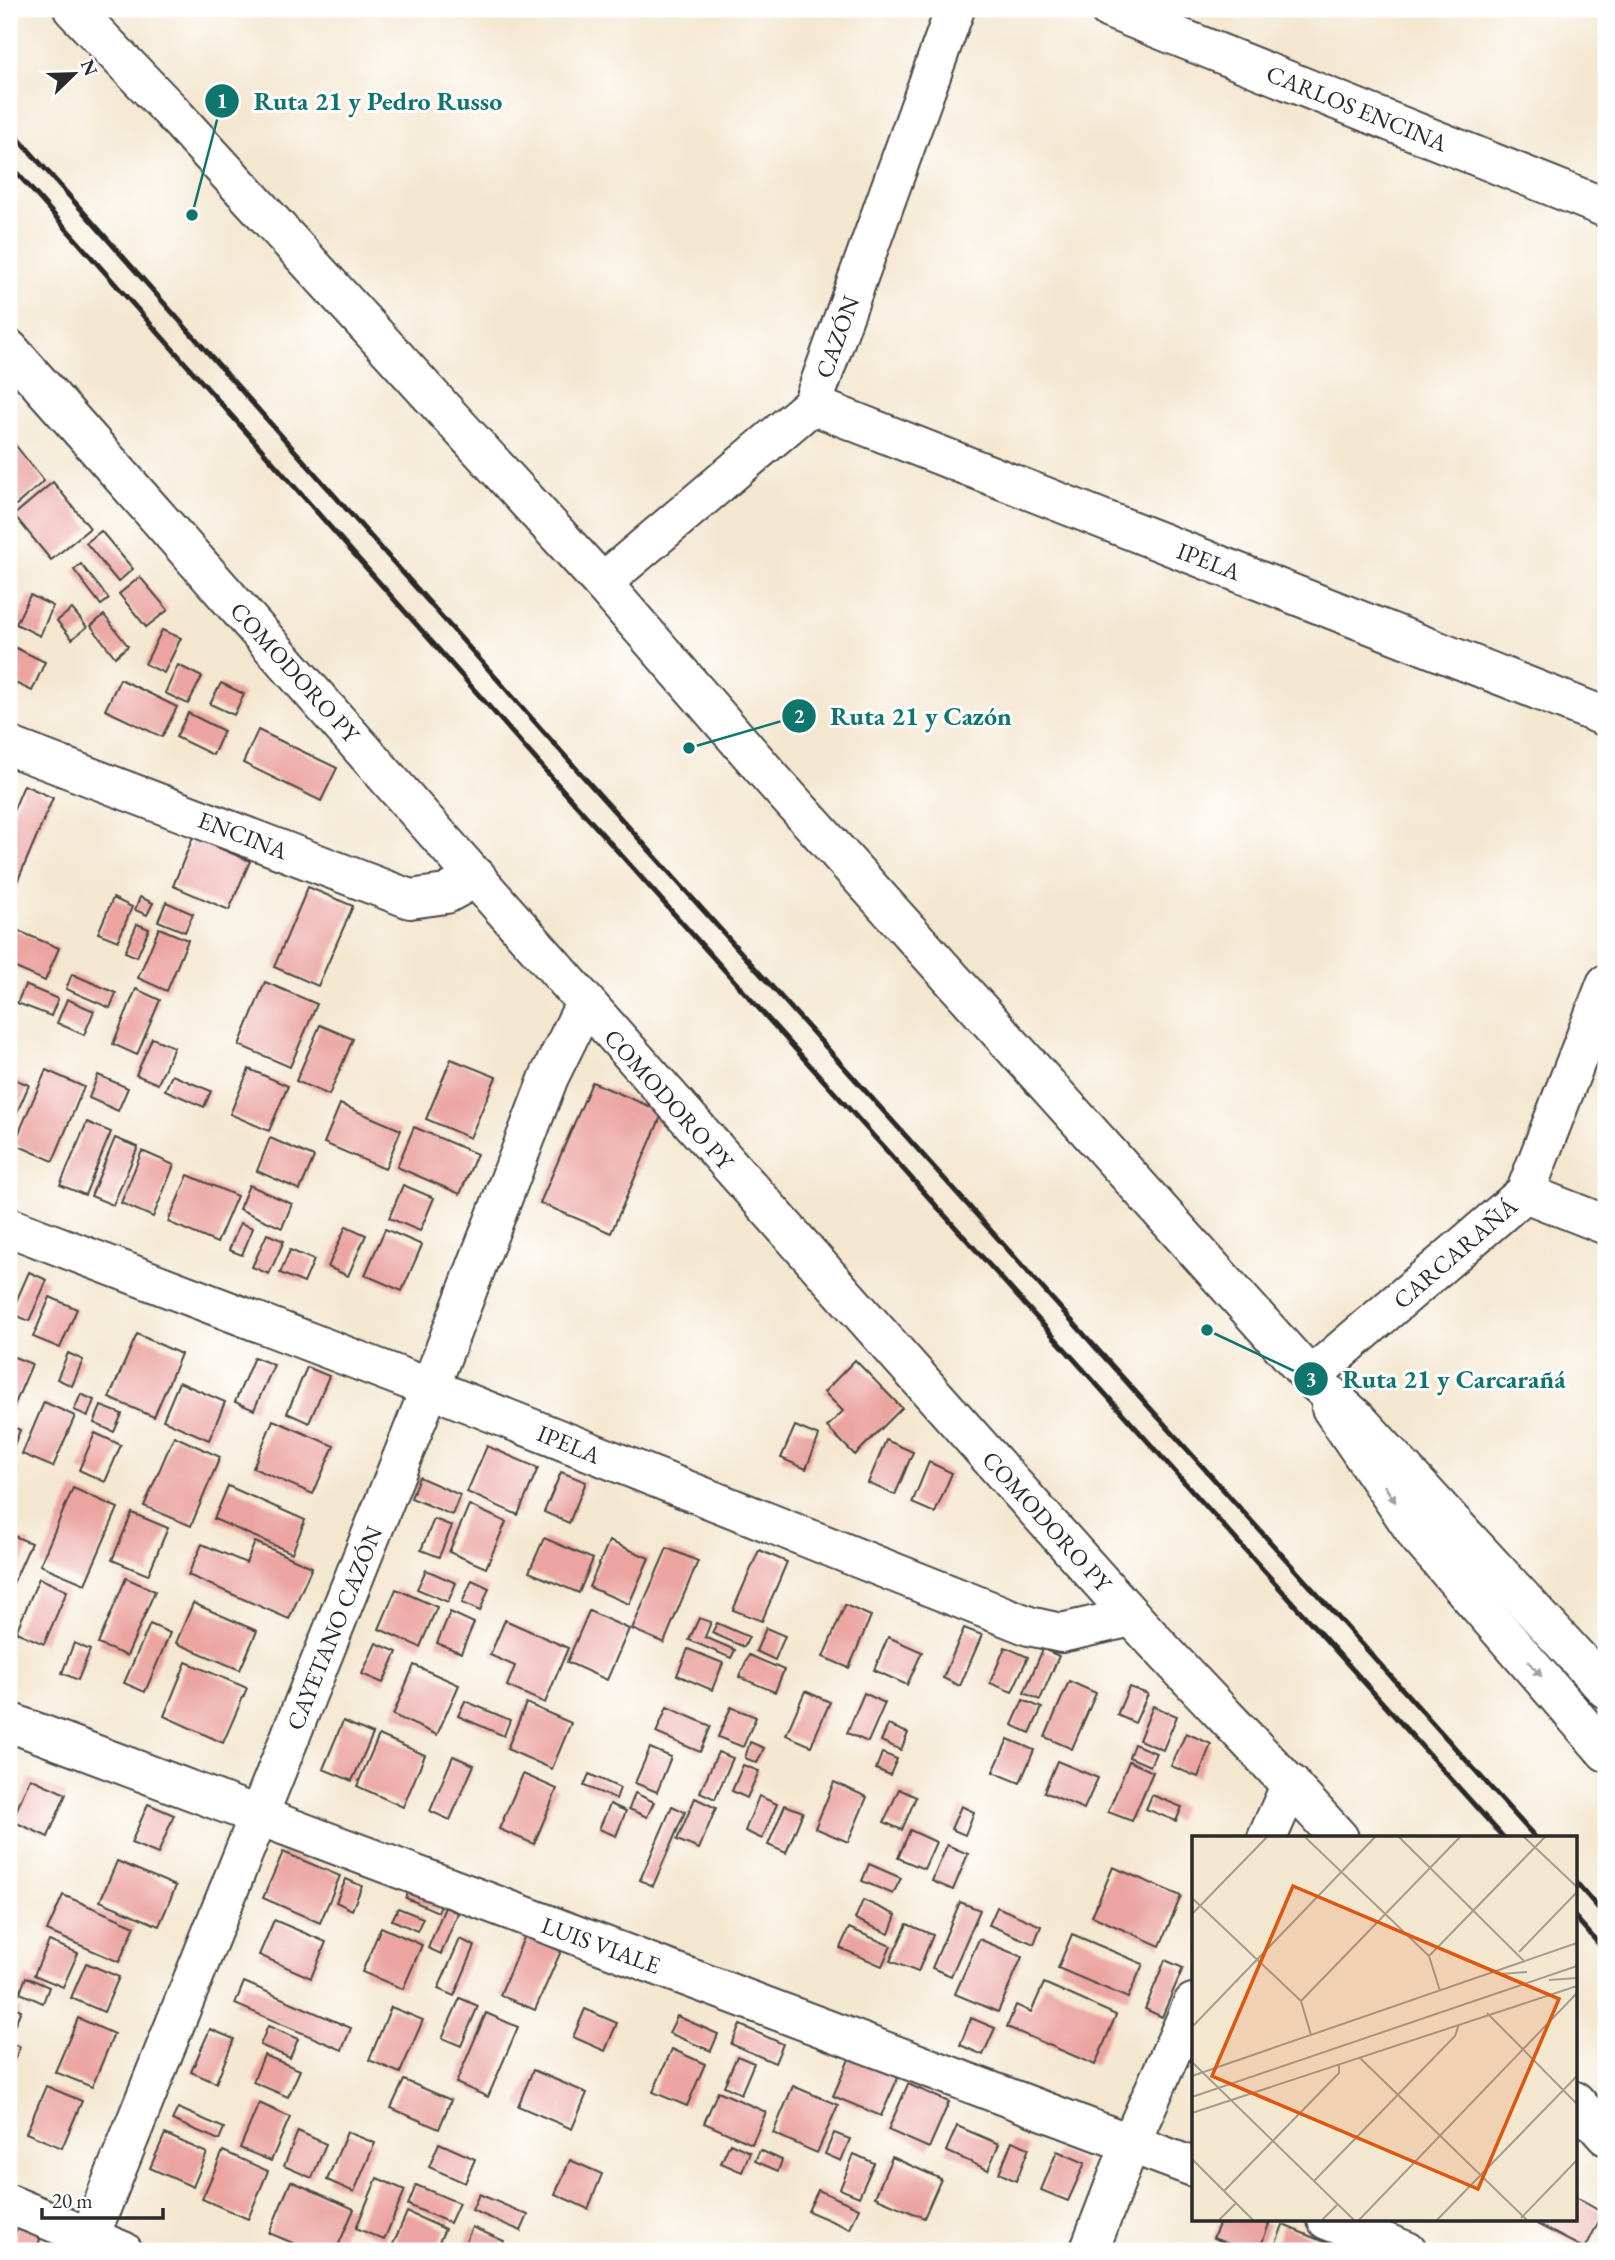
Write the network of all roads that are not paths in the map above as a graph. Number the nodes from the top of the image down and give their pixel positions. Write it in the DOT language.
graph roads {
  1 [pos="73,9"];
  2 [pos="955,9"];
  3 [pos="1109,9"];
  4 [pos="1606,208"];
  5 [pos="9,349"];
  6 [pos="812,405"];
  7 [pos="602,583"];
  8 [pos="1606,717"];
  9 [pos="9,746"];
  10 [pos="477,877"];
  11 [pos="1606,984"];
  12 [pos="585,1004"];
  13 [pos="1525,1193"];
  14 [pos="1606,1226"];
  15 [pos="9,1227"];
  16 [pos="1310,1377"];
  17 [pos="430,1388"];
  18 [pos="1132,1617"];
  19 [pos="1606,1689"];
  20 [pos="9,1722"];
  21 [pos="1606,1752"];
  22 [pos="1291,1784"];
  23 [pos="259,1817"];
  24 [pos="1268,1836"];
  25 [pos="1337,1836"];
  26 [pos="1192,2005"];
  27 [pos="1576,2102"];
  28 [pos="1606,2136"];
  29 [pos="1131,2142"];
  30 [pos="1192,2167"];
  31 [pos="9,2204"];
  32 [pos="1332,2222"];
  33 [pos="99,2247"];
  34 [pos="1089,2251"];
  35 [pos="1407,2251"];
  1 -- 7 [label="street"];
  2 -- 6 [label="street, CAZÓN"];
  3 -- 4 [label="street, CARLOS ENCINA"];
  5 -- 10 [label="street, COMODORO PY"];
  6 -- 7 [label="street, CAZÓN"];
  6 -- 8 [label="street, IPELA"];
  7 -- 16 [label="street"];
  9 -- 10 [label="street, ENCINA"];
  10 -- 12 [label="street, COMODORO PY"];
  11 -- 13 [label="street, CARCARAÑÁ"];
  12 -- 17 [label="street, CAYETANO CAZÓN"];
  12 -- 18 [label="street, COMODORO PY"];
  13 -- 14 [label="street"];
  13 -- 16 [label="street, CARCARAÑÁ"];
  15 -- 17 [label="street, IPELA"];
  16 -- 19 [label="street"];
  16 -- 21 [label="street, one-way"];
  17 -- 18 [label="street, IPELA"];
  17 -- 23 [label="street, CAYETANO CAZÓN"];
  18 -- 22 [label="street, COMODORO PY"];
  20 -- 23 [label="street, LUIS VIALE"];
  22 -- 24 [label="street"];
  22 -- 25 [label="street, COMODORO PY"];
  23 -- 29 [label="street, LUIS VIALE"];
  23 -- 33 [label="street, CAYETANO CAZÓN"];
  26 -- 29 [label="street"];
  27 -- 28 [label="street"];
  29 -- 30 [label="street, LUIS VIALE"];
  29 -- 34 [label="street"];
  31 -- 33 [label="street"];
  32 -- 35 [label="street"];
}
